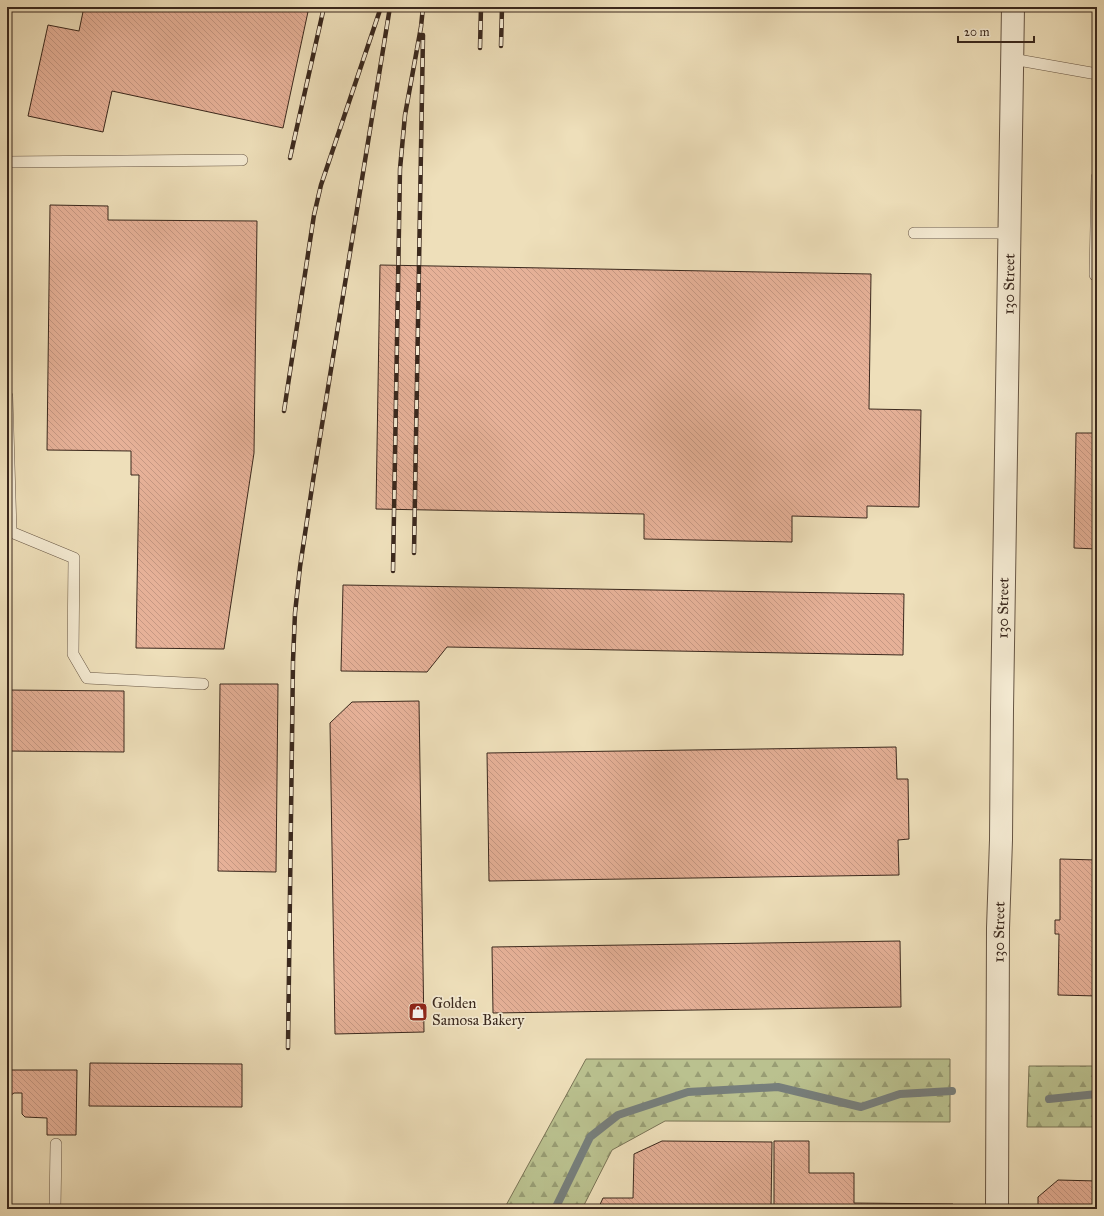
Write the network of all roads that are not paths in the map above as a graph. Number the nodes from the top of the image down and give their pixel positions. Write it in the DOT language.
graph roads {
  1 [pos="1013,7"];
  2 [pos="1012,59"];
  3 [pos="1097,74"];
  4 [pos="242,160"];
  5 [pos="7,162"];
  6 [pos="1097,177"];
  7 [pos="914,233"];
  8 [pos="1010,233"];
  9 [pos="1095,275"];
  10 [pos="7,396"];
  11 [pos="203,684"];
  12 [pos="56,1144"];
  13 [pos="55,1209"];
  14 [pos="997,1209"];
  1 -- 2 [label="street, 130 Street"];
  2 -- 3 [label="lane"];
  2 -- 8 [label="street, 130 Street"];
  4 -- 5 [label="lane"];
  6 -- 9 [label="lane"];
  7 -- 8 [label="lane"];
  8 -- 14 [label="street, 130 Street"];
  10 -- 11 [label="lane"];
  12 -- 13 [label="lane"];
}
